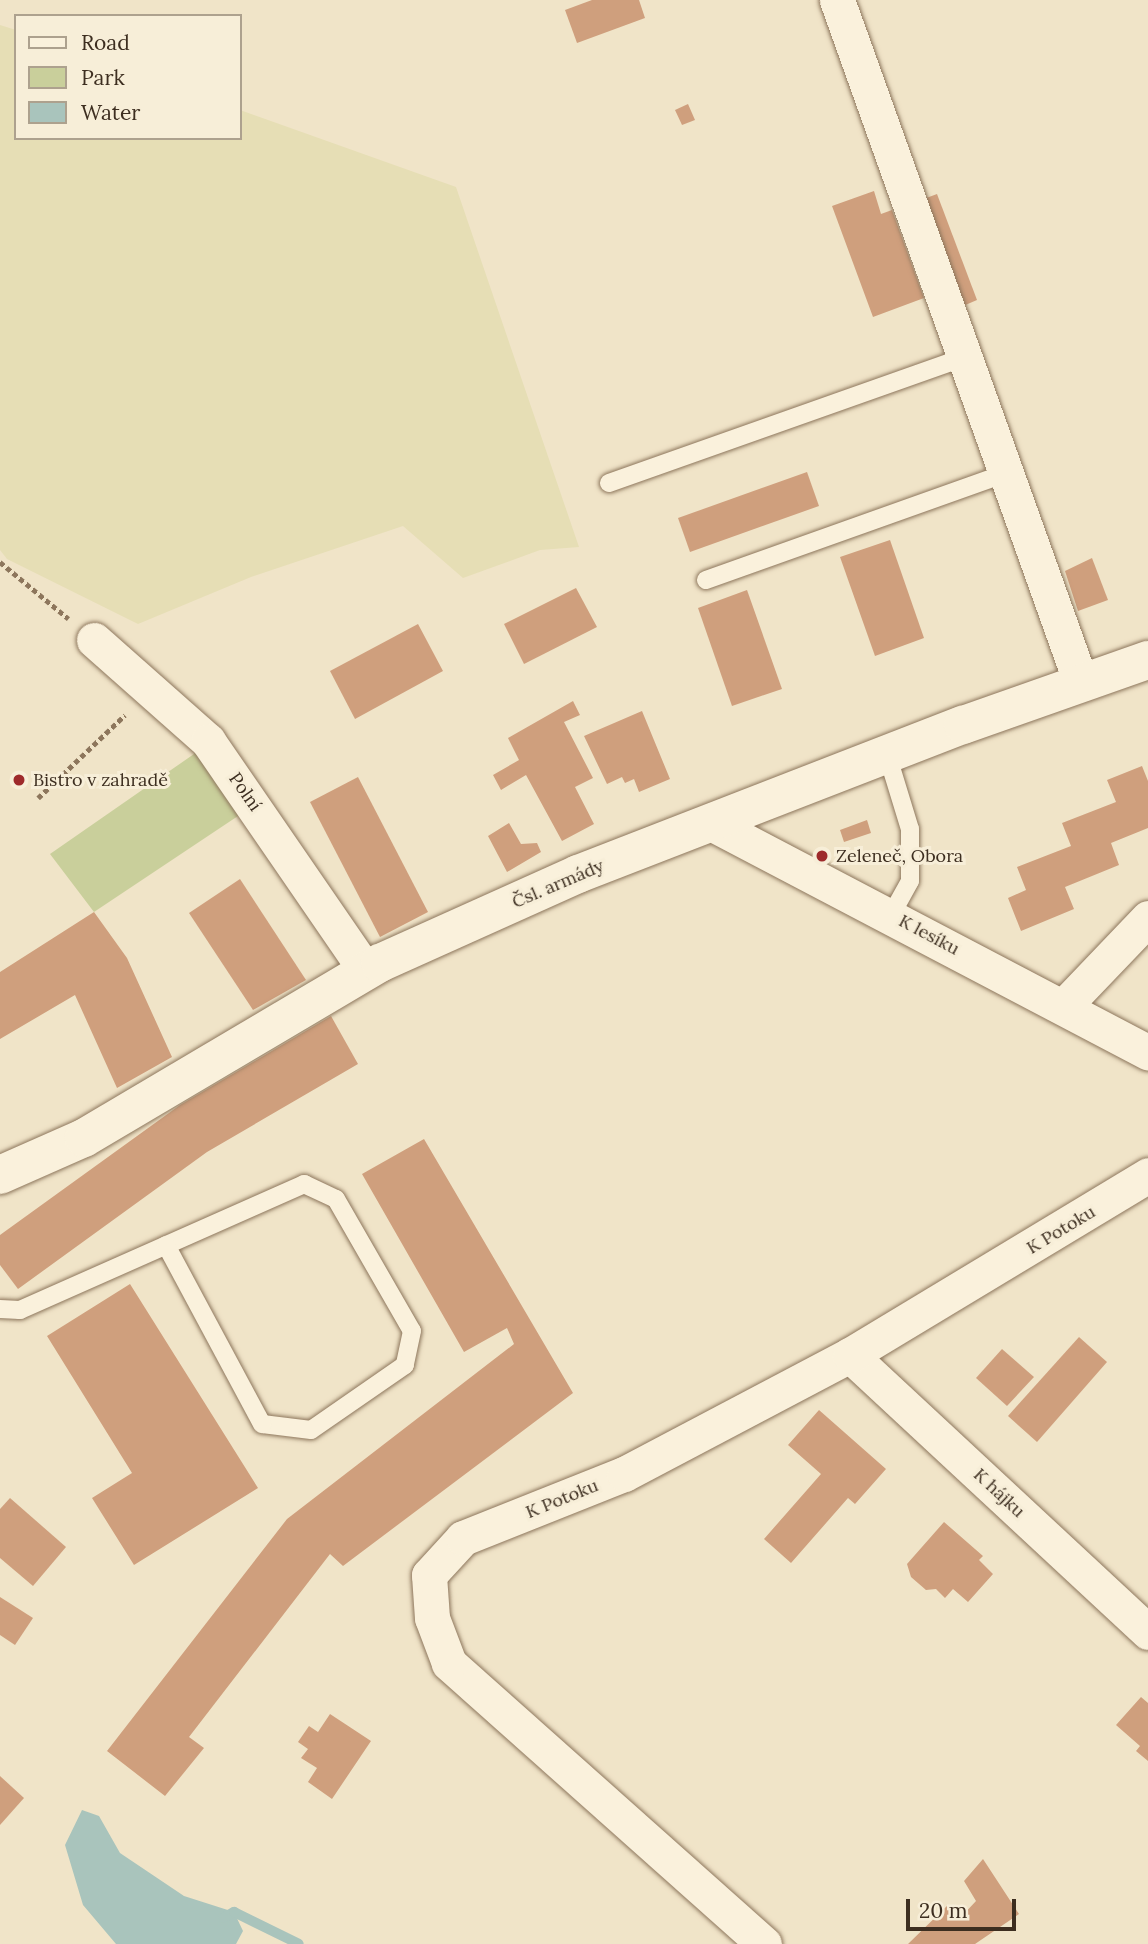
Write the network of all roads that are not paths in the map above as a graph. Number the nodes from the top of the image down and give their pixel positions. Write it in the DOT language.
graph roads {
  1 [pos="837,0"];
  2 [pos="964,357"];
  3 [pos="1004,474"];
  4 [pos="609,483"];
  5 [pos="706,580"];
  6 [pos="94,639"];
  7 [pos="1148,660"];
  8 [pos="1081,683"];
  9 [pos="887,754"];
  10 [pos="709,822"];
  11 [pos="891,915"];
  12 [pos="1148,918"];
  13 [pos="366,971"];
  14 [pos="1063,1007"];
  15 [pos="1148,1052"];
  16 [pos="0,1175"];
  17 [pos="1148,1175"];
  18 [pos="166,1245"];
  19 [pos="0,1309"];
  20 [pos="850,1354"];
  21 [pos="1148,1632"];
  22 [pos="764,1944"];
  1 -- 2 [label="street"];
  2 -- 3 [label="street"];
  2 -- 4 [label="lane"];
  3 -- 5 [label="lane"];
  3 -- 8 [label="street"];
  6 -- 13 [label="street, Polní"];
  7 -- 8 [label="street, Čsl. armády"];
  8 -- 9 [label="street, Čsl. armády"];
  9 -- 10 [label="street, Čsl. armády"];
  9 -- 11 [label="lane"];
  10 -- 11 [label="street, K lesíku"];
  10 -- 13 [label="street, Čsl. armády"];
  11 -- 14 [label="street, K lesíku"];
  12 -- 14 [label="street"];
  13 -- 16 [label="street, Čsl. armády"];
  14 -- 15 [label="street, K lesíku"];
  17 -- 20 [label="street, K Potoku"];
  18 -- 18 [label="lane"];
  18 -- 19 [label="lane"];
  20 -- 21 [label="street, K hájku"];
  20 -- 22 [label="street, K Potoku"];
}
